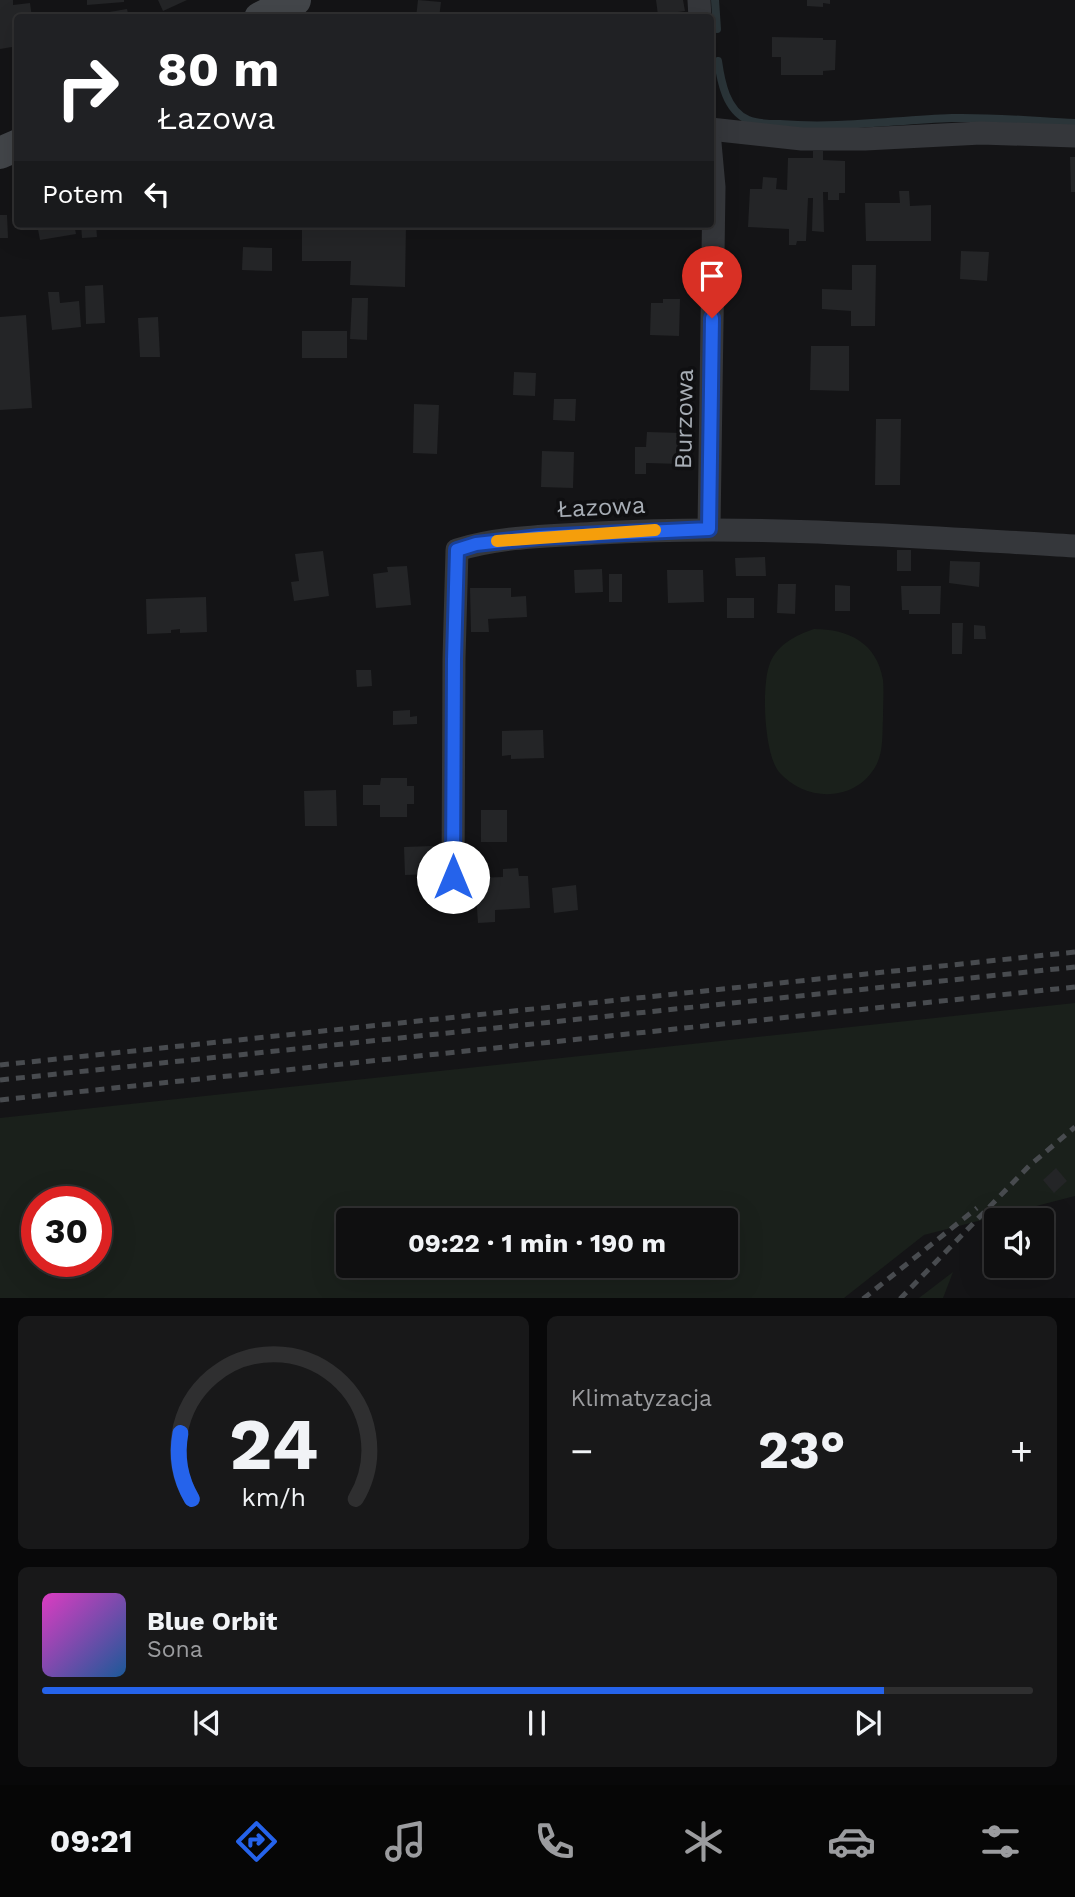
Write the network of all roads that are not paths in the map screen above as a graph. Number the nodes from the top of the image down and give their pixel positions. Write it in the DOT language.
graph roads {
  1 [pos="295,0"];
  2 [pos="268,14"];
  3 [pos="714,129"];
  4 [pos="1075,136"];
  5 [pos="713,228"];
  6 [pos="709,529"];
  7 [pos="1075,546"];
  8 [pos="453,877"];
  1 -- 2 [label="street"];
  3 -- 4 [label="street"];
  5 -- 6 [label="street, Burzowa"];
  6 -- 7 [label="street, Łazowa"];
  6 -- 8 [label="street, Łazowa"];
}
